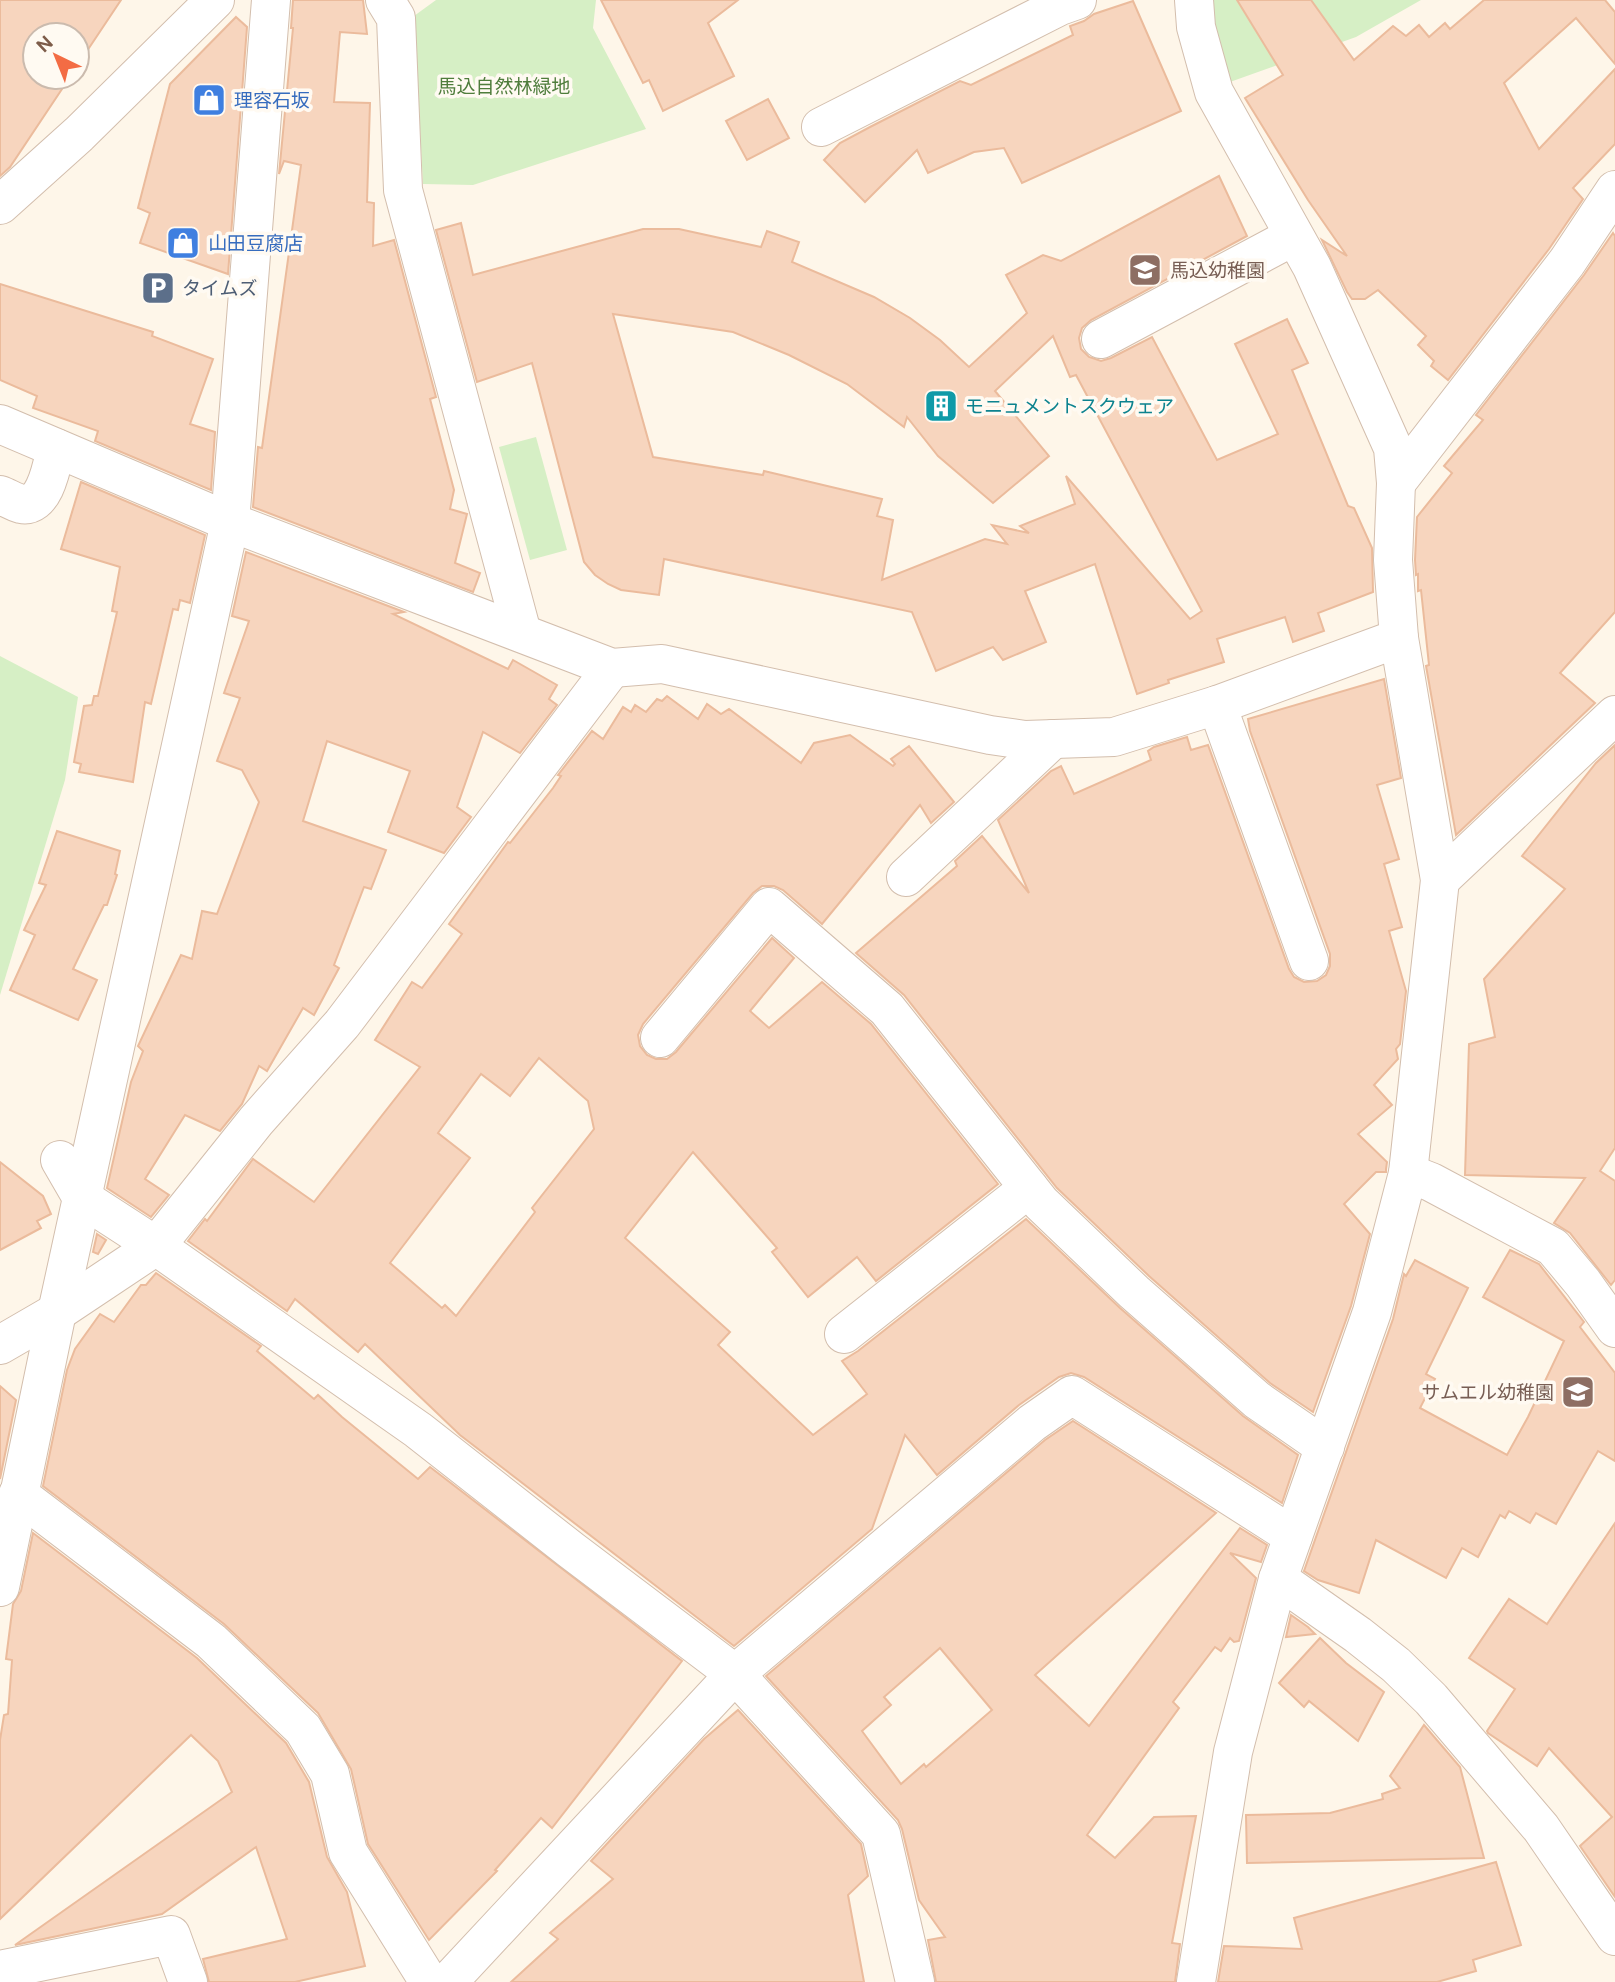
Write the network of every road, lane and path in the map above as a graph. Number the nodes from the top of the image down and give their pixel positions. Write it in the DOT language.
graph roads {
  1 [pos="215,0"];
  2 [pos="271,0"];
  3 [pos="1077,0"];
  4 [pos="1194,0"];
  5 [pos="397,12"];
  6 [pos="821,127"];
  7 [pos="1615,190"];
  8 [pos="0,205"];
  9 [pos="1294,236"];
  10 [pos="1101,339"];
  11 [pos="0,424"];
  12 [pos="56,448"];
  13 [pos="1395,483"];
  14 [pos="0,495"];
  15 [pos="230,522"];
  16 [pos="522,633"];
  17 [pos="1399,638"];
  18 [pos="612,668"];
  19 [pos="1217,705"];
  20 [pos="1615,715"];
  21 [pos="1053,739"];
  22 [pos="906,877"];
  23 [pos="1440,880"];
  24 [pos="1309,961"];
  25 [pos="660,1038"];
  26 [pos="61,1160"];
  27 [pos="1408,1173"];
  28 [pos="1029,1188"];
  29 [pos="82,1198"];
  30 [pos="156,1246"];
  31 [pos="57,1312"];
  32 [pos="1615,1328"];
  33 [pos="844,1334"];
  34 [pos="0,1345"];
  35 [pos="1325,1447"];
  36 [pos="18,1494"];
  37 [pos="1293,1536"];
  38 [pos="1278,1579"];
  39 [pos="0,1587"];
  40 [pos="735,1674"];
  41 [pos="1615,1936"];
  42 [pos="0,1970"];
  43 [pos="188,1982"];
  44 [pos="429,1982"];
  45 [pos="448,1982"];
  46 [pos="915,1982"];
  47 [pos="1196,1982"];
  1 -- 8 [label="street"];
  2 -- 15 [label="street"];
  3 -- 6 [label="street"];
  4 -- 9 [label="street"];
  5 -- 16 [label="street"];
  7 -- 13 [label="street"];
  9 -- 10 [label="street"];
  9 -- 13 [label="street"];
  11 -- 12 [label="street"];
  12 -- 14 [label="street"];
  12 -- 15 [label="street"];
  13 -- 17 [label="street"];
  15 -- 16 [label="street"];
  15 -- 29 [label="street"];
  16 -- 18 [label="street"];
  17 -- 19 [label="street"];
  17 -- 23 [label="street"];
  18 -- 21 [label="street"];
  18 -- 30 [label="street"];
  19 -- 21 [label="street"];
  19 -- 24 [label="street"];
  20 -- 23 [label="street"];
  21 -- 22 [label="street"];
  23 -- 27 [label="street"];
  25 -- 28 [label="street"];
  26 -- 29 [label="street"];
  27 -- 32 [label="street"];
  27 -- 35 [label="street"];
  28 -- 33 [label="street"];
  28 -- 35 [label="street"];
  29 -- 30 [label="street"];
  29 -- 31 [label="street"];
  30 -- 31 [label="street"];
  30 -- 40 [label="street"];
  31 -- 34 [label="street"];
  31 -- 36 [label="street"];
  35 -- 37 [label="street"];
  36 -- 39 [label="street"];
  36 -- 44 [label="street"];
  37 -- 38 [label="street"];
  37 -- 40 [label="street"];
  38 -- 41 [label="street"];
  38 -- 47 [label="street"];
  40 -- 45 [label="street"];
  40 -- 46 [label="street"];
  42 -- 43 [label="street"];
}
